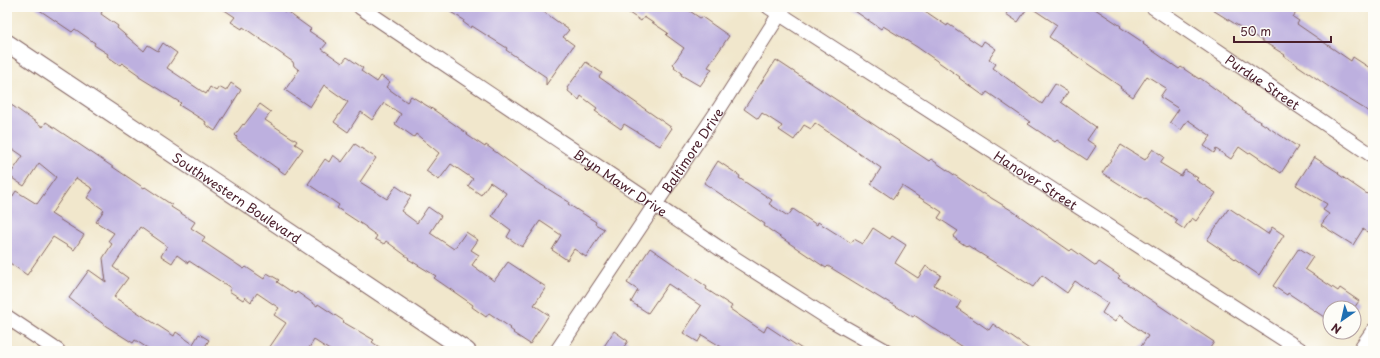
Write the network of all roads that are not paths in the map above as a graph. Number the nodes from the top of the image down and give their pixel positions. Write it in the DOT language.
graph roads {
  1 [pos="360,7"];
  2 [pos="1153,7"];
  3 [pos="777,9"];
  4 [pos="7,43"];
  5 [pos="1373,156"];
  6 [pos="655,205"];
  7 [pos="7,317"];
  8 [pos="1373,331"];
  9 [pos="58,351"];
  10 [pos="467,351"];
  11 [pos="557,351"];
  12 [pos="886,351"];
  13 [pos="1302,351"];
  14 [pos="1359,351"];
  1 -- 6 [label="street, Bryn Mawr Drive"];
  2 -- 5 [label="street, Purdue Street"];
  3 -- 6 [label="street, Baltimore Drive"];
  3 -- 13 [label="street, Hanover Street"];
  4 -- 10 [label="street, Southwestern Boulevard"];
  6 -- 11 [label="street, Baltimore Drive"];
  6 -- 12 [label="street, Bryn Mawr Drive"];
  7 -- 9 [label="street"];
  8 -- 14 [label="street"];
}
